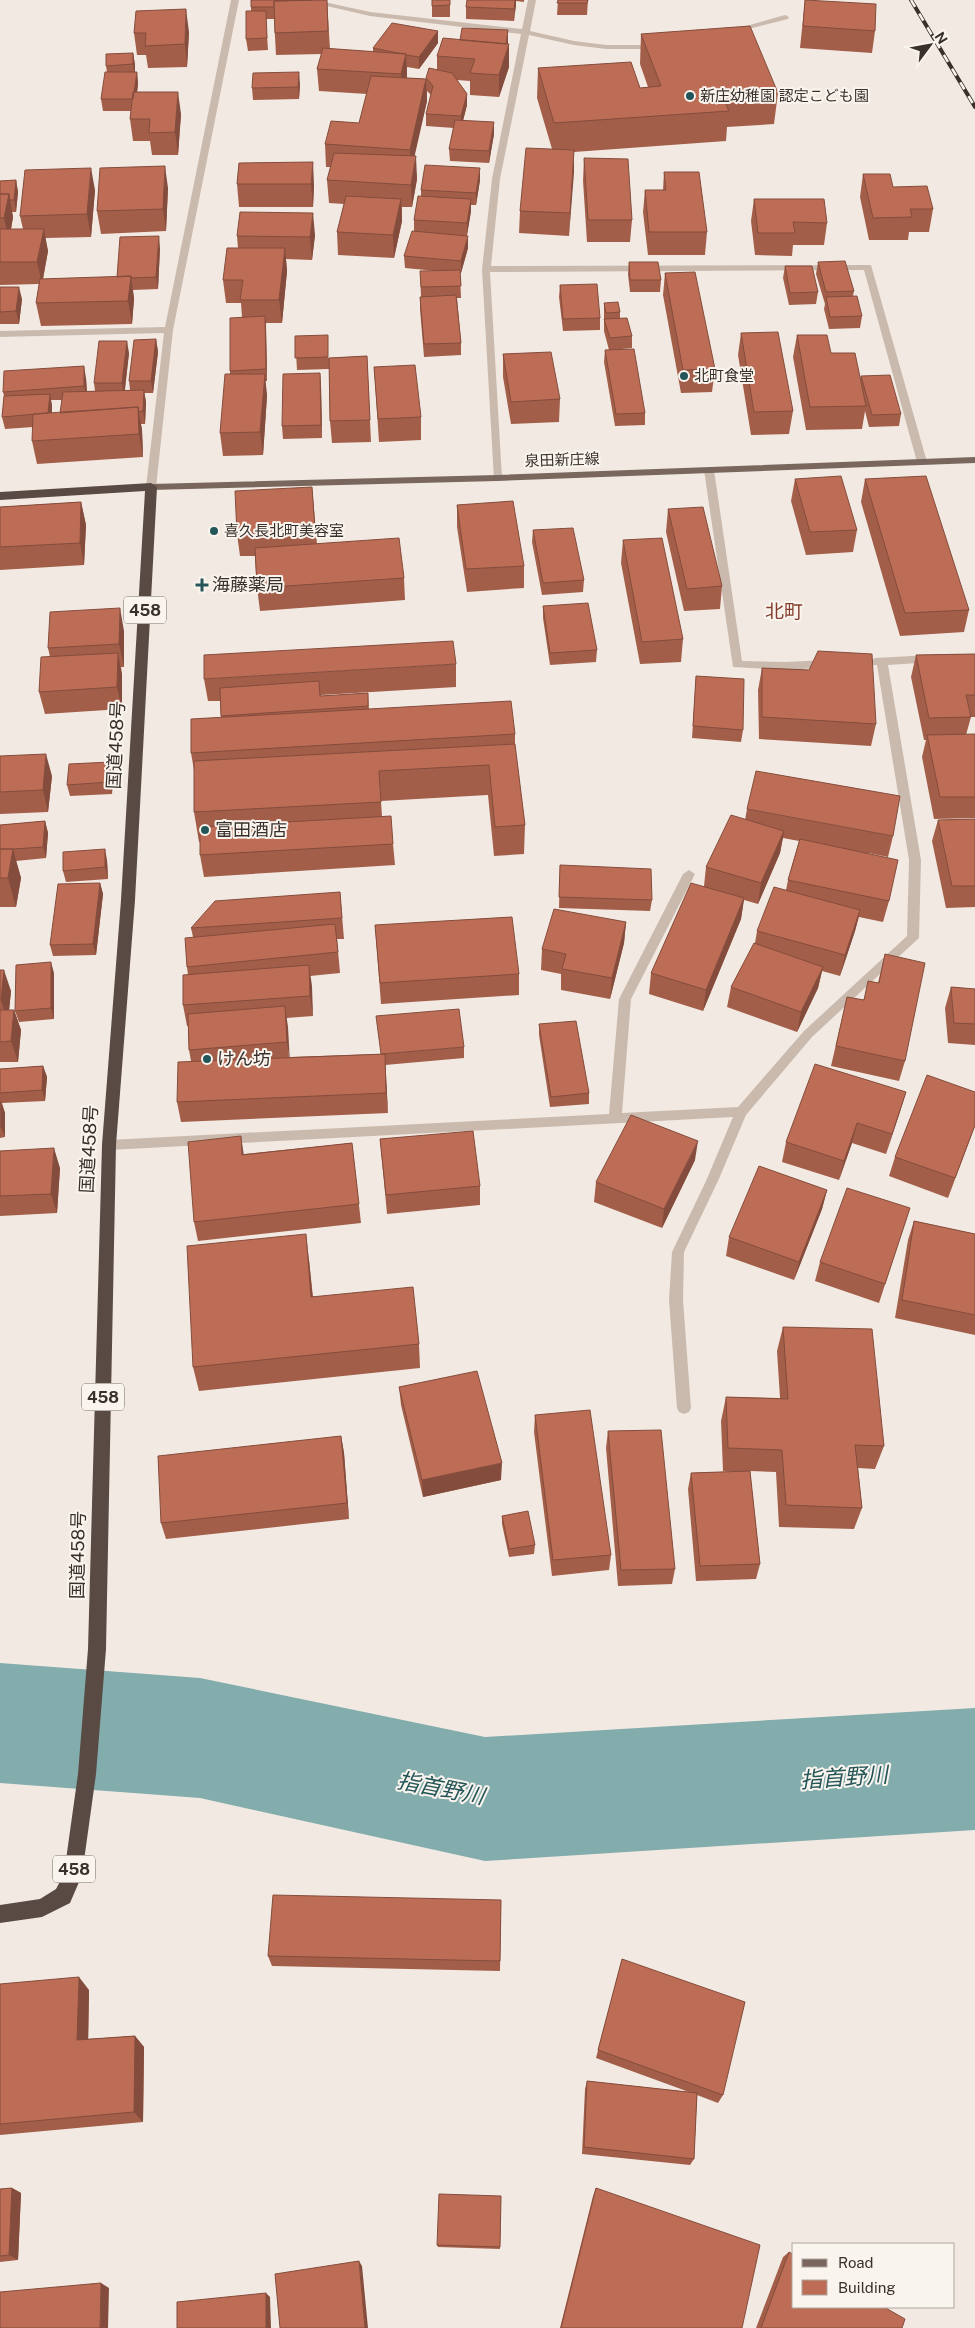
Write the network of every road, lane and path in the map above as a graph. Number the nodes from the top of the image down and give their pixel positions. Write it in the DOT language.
graph roads {
  1 [pos="235,0"];
  2 [pos="305,0"];
  3 [pos="532,0"];
  4 [pos="785,17"];
  5 [pos="526,32"];
  6 [pos="719,35"];
  7 [pos="663,47"];
  8 [pos="486,269"];
  9 [pos="169,330"];
  10 [pos="0,334"];
  11 [pos="975,460"];
  12 [pos="922,462"];
  13 [pos="709,470"];
  14 [pos="497,478"];
  15 [pos="151,487"];
  16 [pos="0,496"];
  17 [pos="938,659"];
  18 [pos="863,662"];
  19 [pos="882,662"];
  20 [pos="844,663"];
  21 [pos="689,874"];
  22 [pos="741,1112"];
  23 [pos="615,1118"];
  24 [pos="109,1145"];
  25 [pos="684,1408"];
  26 [pos="0,1914"];
  1 -- 9 [label="street"];
  2 -- 5 [label="street"];
  3 -- 5 [label="street"];
  4 -- 6 [label="street"];
  5 -- 7 [label="street"];
  5 -- 8 [label="street"];
  8 -- 12 [label="street"];
  8 -- 14 [label="street"];
  9 -- 10 [label="street"];
  9 -- 15 [label="street"];
  11 -- 12 [label="main road, 泉田新庄線"];
  12 -- 13 [label="main road, 泉田新庄線"];
  13 -- 14 [label="main road, 泉田新庄線"];
  13 -- 20 [label="street"];
  14 -- 15 [label="main road, 泉田新庄線"];
  15 -- 16 [label="highway"];
  15 -- 24 [label="highway, 国道458号 / 458"];
  17 -- 19 [label="street"];
  18 -- 19 [label="street"];
  19 -- 22 [label="street"];
  21 -- 23 [label="street"];
  22 -- 23 [label="street"];
  22 -- 25 [label="street"];
  23 -- 24 [label="street"];
  24 -- 26 [label="highway, 国道458号 / 458"];
}
